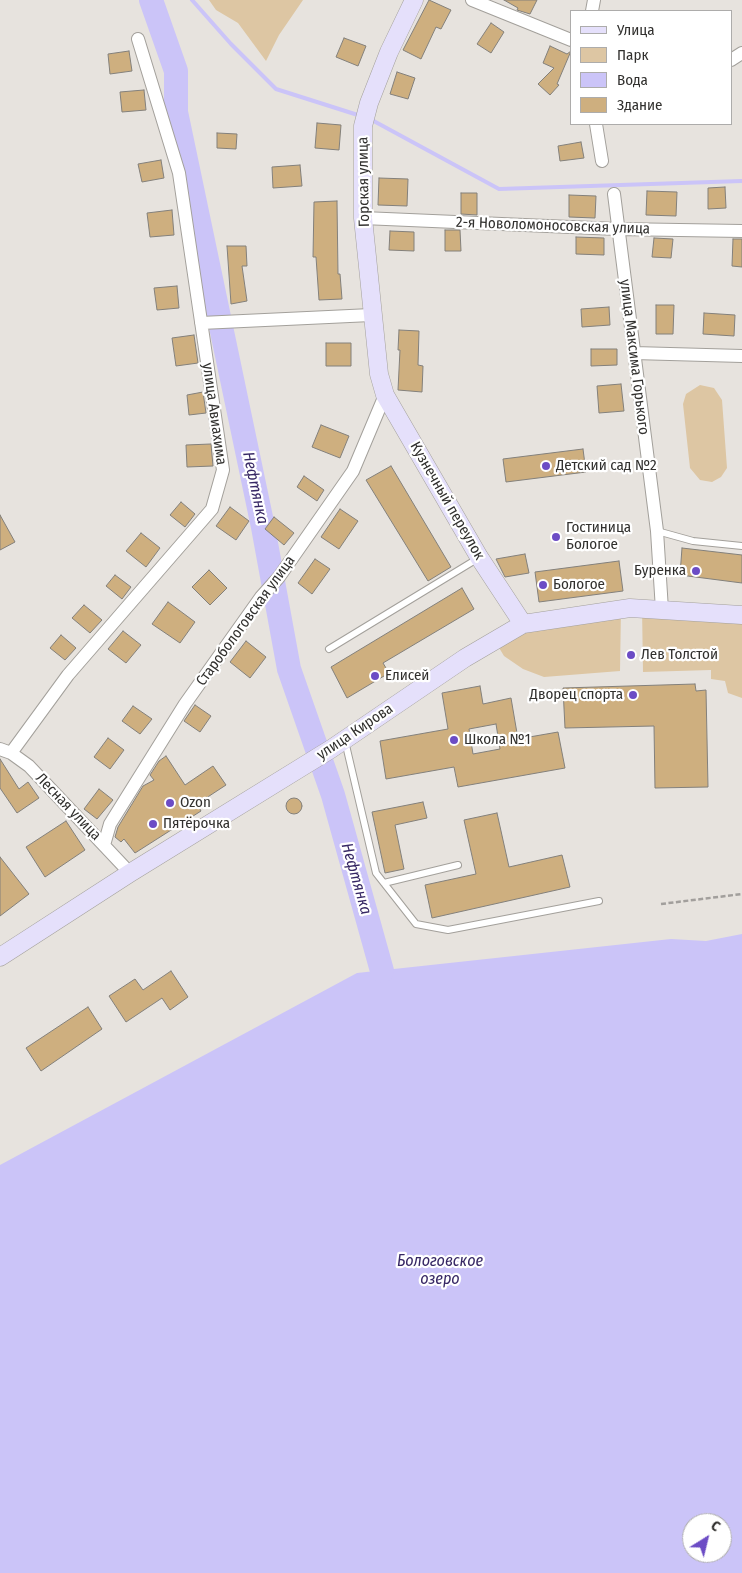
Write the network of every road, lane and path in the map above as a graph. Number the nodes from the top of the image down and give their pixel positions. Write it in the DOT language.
graph roads {
  1 [pos="414,0"];
  2 [pos="472,0"];
  3 [pos="138,39"];
  4 [pos="570,40"];
  5 [pos="596,125"];
  6 [pos="602,162"];
  7 [pos="614,194"];
  8 [pos="363,218"];
  9 [pos="617,229"];
  10 [pos="742,231"];
  11 [pos="372,315"];
  12 [pos="201,323"];
  13 [pos="634,353"];
  14 [pos="742,356"];
  15 [pos="379,374"];
  16 [pos="385,395"];
  17 [pos="657,531"];
  18 [pos="742,546"];
  19 [pos="479,557"];
  20 [pos="662,610"];
  21 [pos="742,615"];
  22 [pos="523,624"];
  23 [pos="329,649"];
  24 [pos="338,745"];
  25 [pos="5,751"];
  26 [pos="104,845"];
  27 [pos="458,865"];
  28 [pos="130,873"];
  29 [pos="384,883"];
  30 [pos="742,894"];
  31 [pos="599,901"];
  32 [pos="661,904"];
  33 [pos="0,957"];
  1 -- 8 [label="main road, Горская улица"];
  2 -- 4 [label="street"];
  3 -- 12 [label="street, улица Авиахима"];
  5 -- 6 [label="street"];
  7 -- 9 [label="street, улица Максима Горького"];
  8 -- 9 [label="street, 2-я Новоломоносовская улица"];
  8 -- 11 [label="main road, Горская улица"];
  9 -- 10 [label="street, 2-я Новоломоносовская улица"];
  9 -- 13 [label="street, улица Максима Горького"];
  11 -- 12 [label="street"];
  11 -- 15 [label="main road, Горская улица"];
  12 -- 25 [label="street, улица Авиахима"];
  13 -- 14 [label="street"];
  13 -- 17 [label="street, улица Максима Горького"];
  15 -- 16 [label="main road, Кузнечный переулок"];
  16 -- 19 [label="main road, Кузнечный переулок"];
  16 -- 26 [label="street, Старобологовская улица"];
  17 -- 18 [label="lane"];
  17 -- 20 [label="street, улица Максима Горького"];
  19 -- 22 [label="main road, Кузнечный переулок"];
  19 -- 23 [label="lane"];
  20 -- 21 [label="main road, улица Кирова"];
  20 -- 22 [label="main road, улица Кирова"];
  22 -- 24 [label="main road, улица Кирова"];
  24 -- 28 [label="main road, улица Кирова"];
  24 -- 29 [label="lane"];
  25 -- 26 [label="street, Лесная улица"];
  26 -- 28 [label="street, Лесная улица"];
  27 -- 29 [label="lane"];
  28 -- 33 [label="main road, улица Кирова"];
  29 -- 31 [label="lane"];
  30 -- 32 [label="path"];
}
